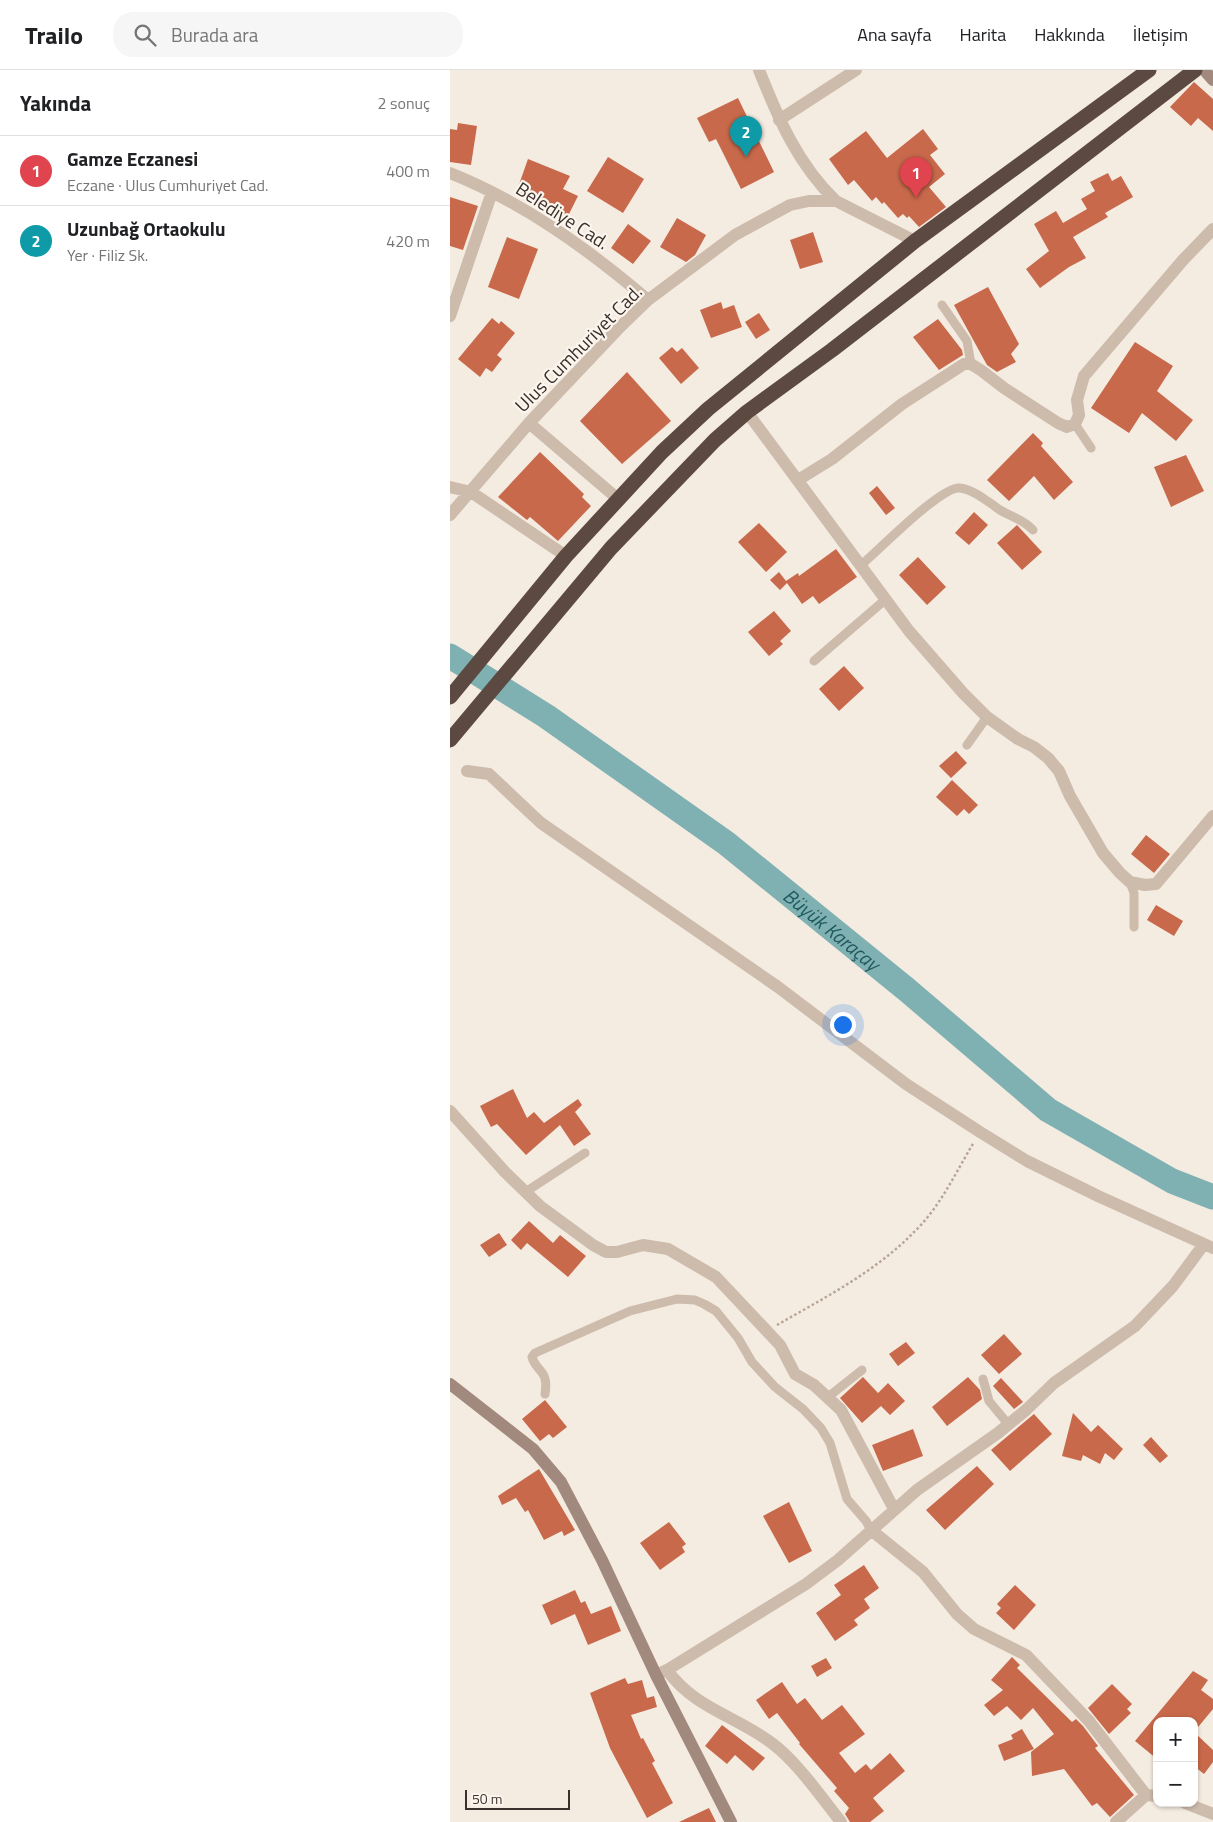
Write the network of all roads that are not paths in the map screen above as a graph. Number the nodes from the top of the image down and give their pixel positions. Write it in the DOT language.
graph roads {
  1 [pos="759,70"];
  2 [pos="856,70"];
  3 [pos="1150,70"];
  4 [pos="1195,70"];
  5 [pos="1204,70"];
  6 [pos="1213,80"];
  7 [pos="779,120"];
  8 [pos="450,173"];
  9 [pos="492,192"];
  10 [pos="836,201"];
  11 [pos="1213,229"];
  12 [pos="915,241"];
  13 [pos="648,300"];
  14 [pos="942,305"];
  15 [pos="450,316"];
  16 [pos="971,364"];
  17 [pos="747,412"];
  18 [pos="529,423"];
  19 [pos="1075,424"];
  20 [pos="1091,448"];
  21 [pos="798,480"];
  22 [pos="450,487"];
  23 [pos="471,492"];
  24 [pos="618,499"];
  25 [pos="454,511"];
  26 [pos="1033,530"];
  27 [pos="566,556"];
  28 [pos="862,565"];
  29 [pos="886,599"];
  30 [pos="814,661"];
  31 [pos="450,697"];
  32 [pos="987,717"];
  33 [pos="450,740"];
  34 [pos="967,745"];
  35 [pos="467,770"];
  36 [pos="1213,816"];
  37 [pos="1130,882"];
  38 [pos="1134,927"];
  39 [pos="450,1111"];
  40 [pos="585,1153"];
  41 [pos="527,1191"];
  42 [pos="1209,1246"];
  43 [pos="862,1370"];
  44 [pos="983,1379"];
  45 [pos="450,1384"];
  46 [pos="545,1394"];
  47 [pos="828,1397"];
  48 [pos="1008,1424"];
  49 [pos="894,1509"];
  50 [pos="871,1530"];
  51 [pos="662,1673"];
  52 [pos="1152,1796"];
  53 [pos="1195,1807"];
  54 [pos="1213,1814"];
  55 [pos="731,1822"];
  56 [pos="841,1822"];
  57 [pos="1116,1822"];
  1 -- 7 [label="street"];
  2 -- 7 [label="street"];
  3 -- 12 [label="highway"];
  4 -- 17 [label="highway"];
  5 -- 6 [label="street"];
  7 -- 10 [label="street"];
  8 -- 9 [label="street, Belediye Cad."];
  9 -- 13 [label="street, Belediye Cad."];
  9 -- 15 [label="street"];
  10 -- 12 [label="street, Ulus Cumhuriyet Cad."];
  10 -- 13 [label="street, Ulus Cumhuriyet Cad."];
  11 -- 19 [label="street"];
  12 -- 24 [label="highway"];
  13 -- 18 [label="street, Ulus Cumhuriyet Cad."];
  14 -- 16 [label="lane"];
  16 -- 19 [label="street"];
  16 -- 21 [label="street"];
  17 -- 21 [label="street"];
  17 -- 33 [label="highway"];
  18 -- 23 [label="street, Ulus Cumhuriyet Cad."];
  18 -- 24 [label="street"];
  19 -- 20 [label="lane"];
  21 -- 28 [label="street"];
  22 -- 23 [label="street"];
  23 -- 25 [label="street, Ulus Cumhuriyet Cad."];
  23 -- 27 [label="street"];
  24 -- 27 [label="highway"];
  26 -- 28 [label="lane"];
  27 -- 31 [label="highway"];
  28 -- 29 [label="street"];
  29 -- 30 [label="lane"];
  29 -- 32 [label="street"];
  32 -- 34 [label="lane"];
  32 -- 37 [label="street"];
  35 -- 42 [label="street"];
  36 -- 37 [label="street"];
  37 -- 38 [label="lane"];
  39 -- 41 [label="street"];
  40 -- 41 [label="lane"];
  41 -- 47 [label="street"];
  42 -- 48 [label="street"];
  43 -- 47 [label="lane"];
  44 -- 48 [label="lane"];
  45 -- 51 [label="street"];
  46 -- 50 [label="lane"];
  47 -- 49 [label="street"];
  48 -- 49 [label="street"];
  49 -- 50 [label="street"];
  50 -- 51 [label="street"];
  50 -- 52 [label="street"];
  51 -- 55 [label="street"];
  51 -- 56 [label="street"];
  52 -- 57 [label="street"];
  53 -- 54 [label="street"];
}
